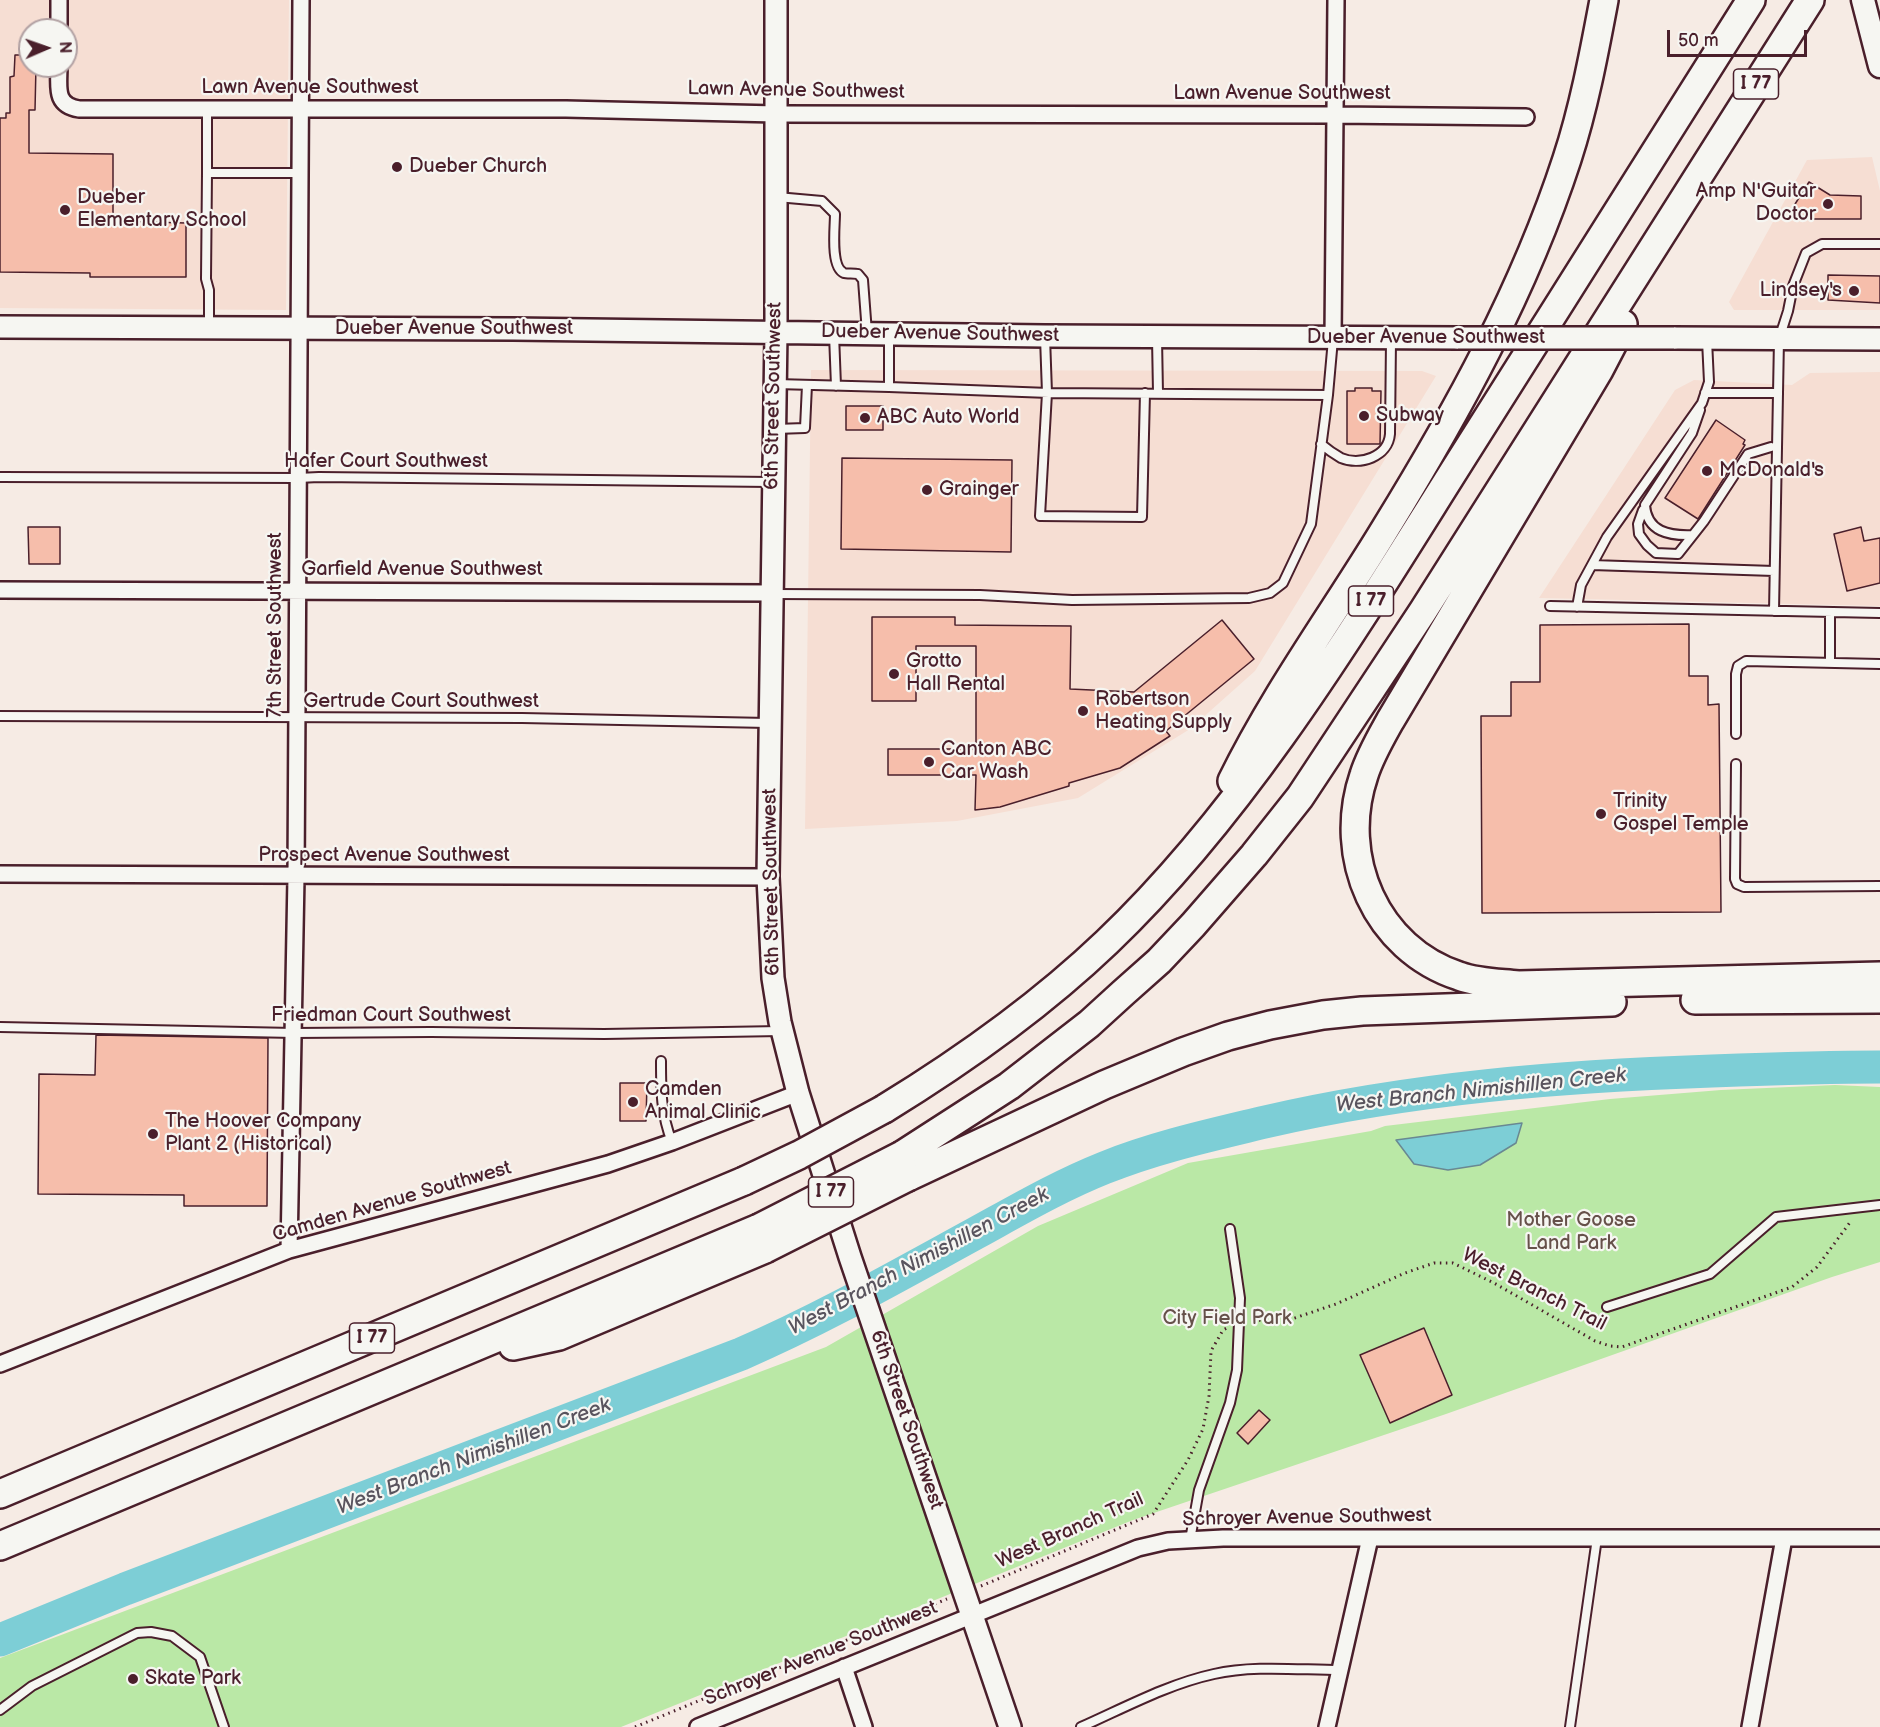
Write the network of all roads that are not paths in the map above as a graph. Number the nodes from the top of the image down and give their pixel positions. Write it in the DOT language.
graph roads {
  1 [pos="59,0"];
  2 [pos="301,0"];
  3 [pos="776,0"];
  4 [pos="1336,0"];
  5 [pos="1604,0"];
  6 [pos="1751,0"];
  7 [pos="1810,0"];
  8 [pos="1863,0"];
  9 [pos="59,18"];
  10 [pos="1880,66"];
  11 [pos="59,78"];
  12 [pos="300,108"];
  13 [pos="207,109"];
  14 [pos="776,114"];
  15 [pos="1335,114"];
  16 [pos="1527,117"];
  17 [pos="1703,168"];
  18 [pos="207,173"];
  19 [pos="299,173"];
  20 [pos="776,197"];
  21 [pos="1880,244"];
  22 [pos="0,327"];
  23 [pos="209,328"];
  24 [pos="299,328"];
  25 [pos="776,332"];
  26 [pos="834,333"];
  27 [pos="867,333"];
  28 [pos="889,334"];
  29 [pos="1045,336"];
  30 [pos="1157,336"];
  31 [pos="1334,338"];
  32 [pos="1391,338"];
  33 [pos="1707,339"];
  34 [pos="1779,339"];
  35 [pos="1880,339"];
  36 [pos="775,384"];
  37 [pos="807,385"];
  38 [pos="836,386"];
  39 [pos="889,387"];
  40 [pos="1047,393"];
  41 [pos="1145,393"];
  42 [pos="1158,393"];
  43 [pos="1705,393"];
  44 [pos="1778,393"];
  45 [pos="1328,395"];
  46 [pos="1702,403"];
  47 [pos="774,429"];
  48 [pos="1321,444"];
  49 [pos="1771,447"];
  50 [pos="0,477"];
  51 [pos="298,478"];
  52 [pos="772,482"];
  53 [pos="1645,505"];
  54 [pos="1693,535"];
  55 [pos="1592,565"];
  56 [pos="1774,571"];
  57 [pos="0,590"];
  58 [pos="297,590"];
  59 [pos="771,594"];
  60 [pos="1550,606"];
  61 [pos="1577,607"];
  62 [pos="1774,611"];
  63 [pos="1830,612"];
  64 [pos="1880,613"];
  65 [pos="1830,663"];
  66 [pos="1880,664"];
  67 [pos="0,716"];
  68 [pos="296,718"];
  69 [pos="770,723"];
  70 [pos="1736,734"];
  71 [pos="1736,764"];
  72 [pos="1207,832"];
  73 [pos="0,874"];
  74 [pos="296,877"];
  75 [pos="768,877"];
  76 [pos="1880,886"];
  77 [pos="1880,976"];
  78 [pos="1880,999"];
  79 [pos="0,1027"];
  80 [pos="783,1031"];
  81 [pos="294,1033"];
  82 [pos="661,1061"];
  83 [pos="798,1092"];
  84 [pos="672,1142"];
  85 [pos="905,1166"];
  86 [pos="1880,1205"];
  87 [pos="1230,1229"];
  88 [pos="289,1250"];
  89 [pos="1607,1307"];
  90 [pos="0,1364"];
  91 [pos="0,1494"];
  92 [pos="1370,1538"];
  93 [pos="1597,1538"];
  94 [pos="1784,1538"];
  95 [pos="1880,1538"];
  96 [pos="1190,1540"];
  97 [pos="2,1546"];
  98 [pos="971,1615"];
  99 [pos="844,1667"];
  100 [pos="1340,1670"];
  101 [pos="0,1710"];
  102 [pos="224,1727"];
  103 [pos="698,1727"];
  104 [pos="864,1727"];
  105 [pos="1010,1727"];
  106 [pos="1080,1727"];
  107 [pos="1327,1727"];
  108 [pos="1570,1727"];
  109 [pos="1750,1727"];
  1 -- 9 [label="street"];
  2 -- 12 [label="street, 7th Street Southwest"];
  3 -- 14 [label="street, 6th Street Southwest"];
  4 -- 15 [label="street"];
  5 -- 72 [label="highway"];
  6 -- 72 [label="highway, I 77"];
  7 -- 17 [label="highway, I 77"];
  8 -- 10 [label="main road"];
  11 -- 13 [label="street, Lawn Avenue Southwest"];
  12 -- 13 [label="street, Lawn Avenue Southwest"];
  12 -- 14 [label="street, Lawn Avenue Southwest"];
  12 -- 19 [label="street, 7th Street Southwest"];
  13 -- 18 [label="lane"];
  14 -- 15 [label="street, Lawn Avenue Southwest"];
  14 -- 20 [label="street, 6th Street Southwest"];
  15 -- 16 [label="street, Lawn Avenue Southwest"];
  15 -- 31 [label="street"];
  17 -- 77 [label="highway"];
  17 -- 85 [label="highway, I 77"];
  18 -- 19 [label="lane"];
  18 -- 23 [label="lane"];
  19 -- 24 [label="street, 7th Street Southwest"];
  20 -- 25 [label="street, 6th Street Southwest"];
  20 -- 27 [label="lane"];
  21 -- 34 [label="lane"];
  22 -- 23 [label="street, Dueber Avenue Southwest"];
  23 -- 24 [label="street, Dueber Avenue Southwest"];
  24 -- 25 [label="street, Dueber Avenue Southwest"];
  24 -- 51 [label="street, 7th Street Southwest"];
  25 -- 26 [label="street, Dueber Avenue Southwest"];
  25 -- 36 [label="street, 6th Street Southwest"];
  26 -- 27 [label="street, Dueber Avenue Southwest"];
  26 -- 38 [label="lane"];
  27 -- 28 [label="street, Dueber Avenue Southwest"];
  28 -- 29 [label="street, Dueber Avenue Southwest"];
  28 -- 39 [label="lane"];
  29 -- 30 [label="street, Dueber Avenue Southwest"];
  29 -- 40 [label="lane"];
  30 -- 31 [label="street, Dueber Avenue Southwest"];
  30 -- 42 [label="lane"];
  31 -- 32 [label="street, Dueber Avenue Southwest"];
  31 -- 45 [label="lane"];
  32 -- 33 [label="street, Dueber Avenue Southwest, bridge"];
  32 -- 48 [label="lane"];
  33 -- 34 [label="street, Dueber Avenue Southwest"];
  33 -- 43 [label="lane"];
  34 -- 35 [label="street, Dueber Avenue Southwest"];
  34 -- 44 [label="lane"];
  36 -- 37 [label="lane"];
  36 -- 47 [label="street, 6th Street Southwest"];
  37 -- 38 [label="lane"];
  37 -- 47 [label="lane"];
  38 -- 39 [label="lane"];
  39 -- 40 [label="lane"];
  40 -- 41 [label="lane"];
  40 -- 41 [label="lane"];
  41 -- 42 [label="lane"];
  42 -- 45 [label="lane"];
  43 -- 44 [label="lane"];
  43 -- 46 [label="lane"];
  44 -- 56 [label="lane"];
  45 -- 48 [label="lane"];
  46 -- 53 [label="lane"];
  46 -- 55 [label="lane"];
  47 -- 52 [label="street, 6th Street Southwest"];
  48 -- 59 [label="lane"];
  49 -- 54 [label="lane"];
  50 -- 51 [label="lane, Hafer Court Southwest"];
  51 -- 52 [label="lane, Hafer Court Southwest"];
  51 -- 58 [label="street, 7th Street Southwest"];
  52 -- 59 [label="street, 6th Street Southwest"];
  53 -- 54 [label="lane"];
  53 -- 54 [label="lane"];
  55 -- 56 [label="lane"];
  55 -- 61 [label="lane"];
  56 -- 62 [label="lane"];
  57 -- 58 [label="street, Garfield Avenue Southwest"];
  58 -- 59 [label="street, Garfield Avenue Southwest"];
  58 -- 68 [label="street, 7th Street Southwest"];
  59 -- 69 [label="street, 6th Street Southwest"];
  60 -- 61 [label="lane"];
  61 -- 62 [label="lane"];
  62 -- 63 [label="lane"];
  63 -- 64 [label="lane"];
  63 -- 65 [label="lane"];
  65 -- 66 [label="lane"];
  65 -- 70 [label="lane"];
  67 -- 68 [label="lane, Gertrude Court Southwest"];
  68 -- 69 [label="lane, Gertrude Court Southwest"];
  68 -- 74 [label="street, 7th Street Southwest"];
  69 -- 75 [label="street, 6th Street Southwest"];
  71 -- 76 [label="lane"];
  72 -- 91 [label="highway, I 77, bridge"];
  73 -- 74 [label="street, Prospect Avenue Southwest"];
  74 -- 75 [label="street, Prospect Avenue Southwest"];
  74 -- 81 [label="street, 7th Street Southwest"];
  75 -- 80 [label="street, 6th Street Southwest"];
  78 -- 85 [label="highway"];
  79 -- 81 [label="lane, Friedman Court Southwest"];
  80 -- 81 [label="lane, Friedman Court Southwest"];
  80 -- 83 [label="street, 6th Street Southwest"];
  81 -- 88 [label="street, 7th Street Southwest"];
  82 -- 84 [label="lane"];
  83 -- 84 [label="street, Camden Avenue Southwest"];
  83 -- 98 [label="street, 6th Street Southwest"];
  84 -- 88 [label="street, Camden Avenue Southwest"];
  85 -- 97 [label="highway, I 77, bridge"];
  86 -- 89 [label="lane"];
  87 -- 96 [label="lane"];
  88 -- 90 [label="street, Camden Avenue Southwest"];
  92 -- 93 [label="street, Schroyer Avenue Southwest"];
  92 -- 96 [label="street, Schroyer Avenue Southwest"];
  92 -- 100 [label="street"];
  93 -- 94 [label="street, Schroyer Avenue Southwest"];
  93 -- 108 [label="lane"];
  94 -- 95 [label="street, Schroyer Avenue Southwest"];
  94 -- 109 [label="street"];
  96 -- 98 [label="street, Schroyer Avenue Southwest"];
  98 -- 99 [label="street, Schroyer Avenue Southwest"];
  98 -- 105 [label="street, 6th Street Southwest"];
  99 -- 103 [label="street, Schroyer Avenue Southwest"];
  99 -- 104 [label="street"];
  100 -- 106 [label="lane"];
  100 -- 107 [label="street"];
  101 -- 102 [label="lane"];
}
